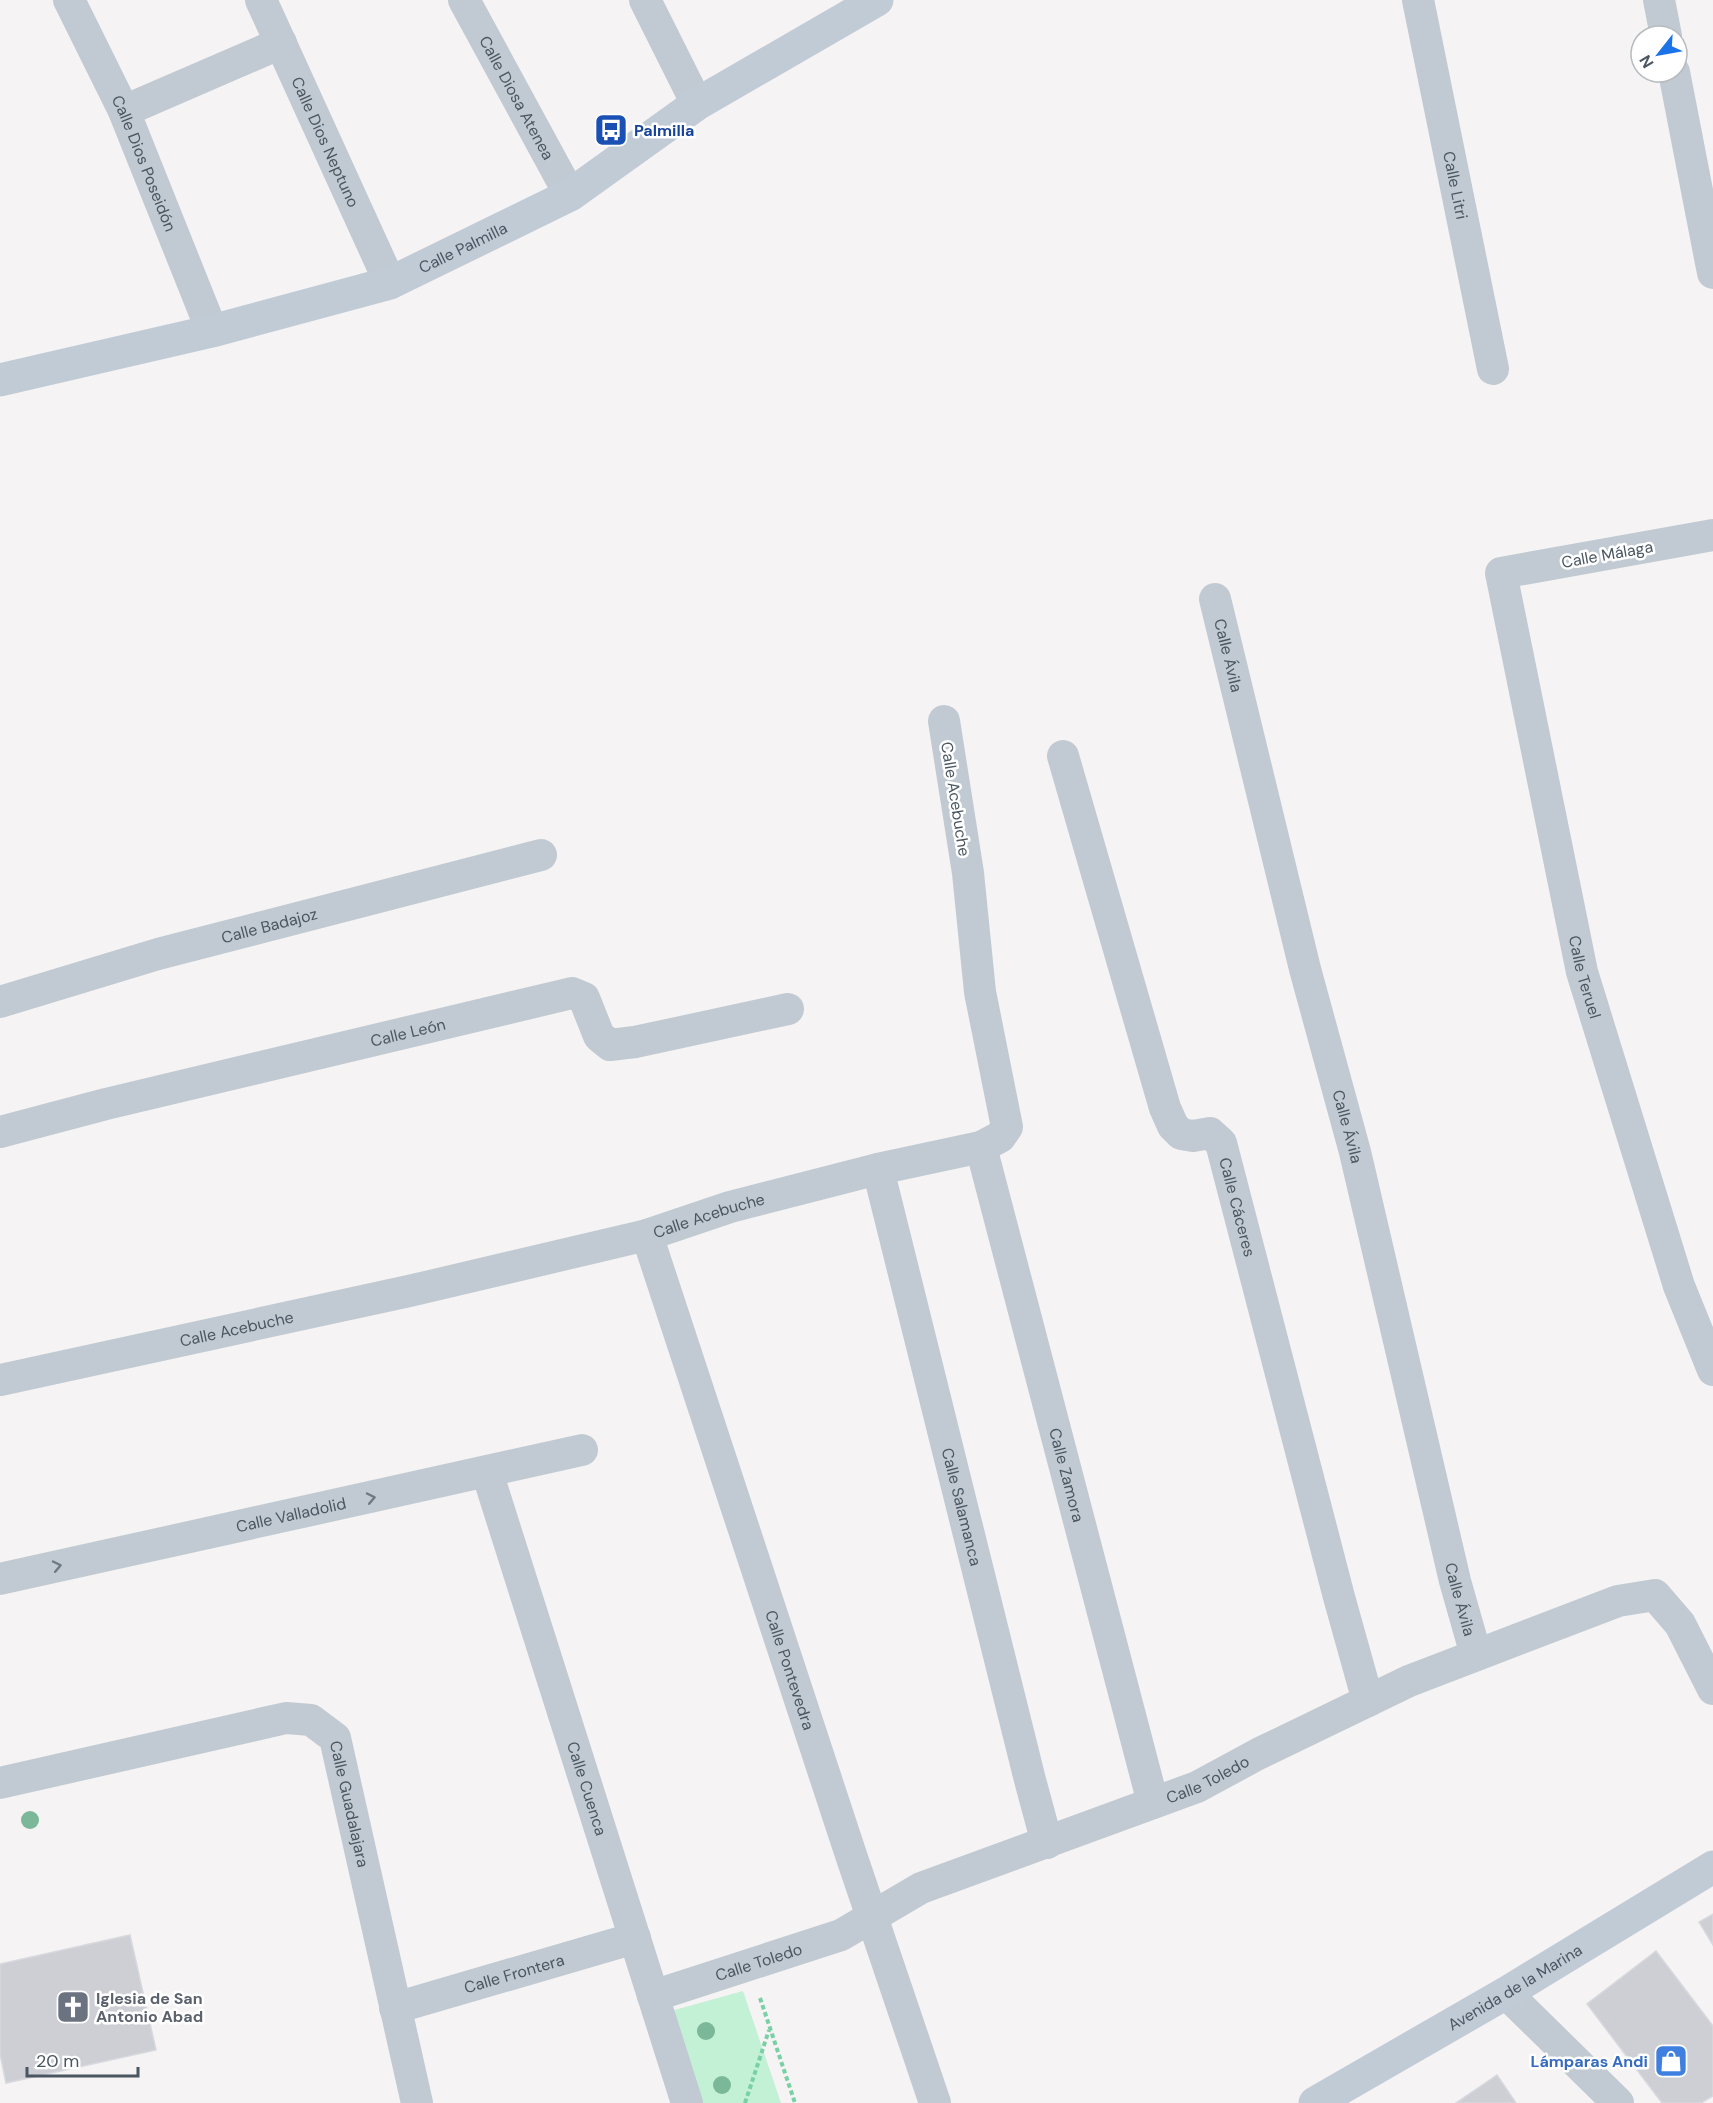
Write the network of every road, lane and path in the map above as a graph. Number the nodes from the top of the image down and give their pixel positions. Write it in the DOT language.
graph roads {
  1 [pos="69,0"];
  2 [pos="261,0"];
  3 [pos="464,0"];
  4 [pos="645,0"];
  5 [pos="877,0"];
  6 [pos="1418,0"];
  7 [pos="1659,0"];
  8 [pos="1664,24"];
  9 [pos="281,43"];
  10 [pos="1676,84"];
  11 [pos="697,104"];
  12 [pos="124,111"];
  13 [pos="570,195"];
  14 [pos="1713,273"];
  15 [pos="390,283"];
  16 [pos="212,331"];
  17 [pos="1493,369"];
  18 [pos="0,381"];
  19 [pos="1713,535"];
  20 [pos="1501,573"];
  21 [pos="1215,599"];
  22 [pos="944,721"];
  23 [pos="1063,756"];
  24 [pos="541,855"];
  25 [pos="0,1002"];
  26 [pos="788,1009"];
  27 [pos="0,1132"];
  28 [pos="981,1147"];
  29 [pos="878,1169"];
  30 [pos="647,1235"];
  31 [pos="1713,1370"];
  32 [pos="0,1380"];
  33 [pos="582,1450"];
  34 [pos="487,1472"];
  35 [pos="0,1579"];
  36 [pos="1476,1655"];
  37 [pos="1713,1689"];
  38 [pos="1368,1701"];
  39 [pos="0,1783"];
  40 [pos="1153,1803"];
  41 [pos="1047,1843"];
  42 [pos="1713,1867"];
  43 [pos="873,1918"];
  44 [pos="635,1938"];
  45 [pos="750,1965"];
  46 [pos="1506,1993"];
  47 [pos="653,1996"];
  48 [pos="395,2008"];
  49 [pos="770,2028"];
  50 [pos="417,2103"];
  51 [pos="687,2103"];
  52 [pos="745,2103"];
  53 [pos="795,2103"];
  54 [pos="935,2103"];
  55 [pos="1315,2103"];
  56 [pos="1618,2103"];
  1 -- 12 [label="street, Calle Dios Poseidón"];
  2 -- 9 [label="street, Calle Dios Neptuno"];
  3 -- 13 [label="street, Calle Diosa Atenea"];
  4 -- 11 [label="street"];
  5 -- 11 [label="street, Calle Palmilla"];
  6 -- 17 [label="street, Calle Litri"];
  7 -- 8 [label="street"];
  9 -- 12 [label="street"];
  9 -- 15 [label="street, Calle Dios Neptuno"];
  10 -- 14 [label="street"];
  11 -- 13 [label="street, Calle Palmilla"];
  12 -- 16 [label="street, Calle Dios Poseidón"];
  13 -- 15 [label="street, Calle Palmilla"];
  15 -- 16 [label="street, Calle Palmilla"];
  16 -- 18 [label="street, Calle Palmilla"];
  19 -- 20 [label="street, Calle Málaga"];
  20 -- 31 [label="street, Calle Teruel"];
  21 -- 36 [label="street, Calle Ávila"];
  22 -- 28 [label="street, Calle Acebuche"];
  23 -- 38 [label="street, Calle Cáceres"];
  24 -- 25 [label="street, Calle Badajoz"];
  26 -- 27 [label="street, Calle León"];
  28 -- 29 [label="street, Calle Acebuche"];
  28 -- 40 [label="street, Calle Zamora"];
  29 -- 30 [label="street, Calle Acebuche"];
  29 -- 41 [label="street, Calle Salamanca"];
  30 -- 32 [label="street, Calle Acebuche"];
  30 -- 43 [label="street, Calle Pontevedra"];
  33 -- 34 [label="street, Calle Valladolid"];
  35 -- 34 [label="street, Calle Valladolid, one-way"];
  34 -- 44 [label="street, Calle Cuenca"];
  36 -- 37 [label="street, Calle Toledo"];
  36 -- 38 [label="street, Calle Toledo"];
  38 -- 40 [label="street, Calle Toledo"];
  39 -- 48 [label="street, Calle Guadalajara"];
  40 -- 41 [label="street, Calle Toledo"];
  41 -- 43 [label="street, Calle Toledo"];
  42 -- 46 [label="street, Avenida de la Marina"];
  43 -- 45 [label="street, Calle Toledo"];
  43 -- 54 [label="street, Calle Pontevedra"];
  44 -- 47 [label="street, Calle Cuenca"];
  44 -- 48 [label="street, Calle Frontera"];
  45 -- 47 [label="street, Calle Toledo"];
  45 -- 49 [label="path"];
  46 -- 55 [label="street, Avenida de la Marina"];
  46 -- 56 [label="street"];
  47 -- 51 [label="street, Calle Cuenca"];
  48 -- 50 [label="street, Calle Guadalajara"];
  49 -- 52 [label="path"];
  49 -- 53 [label="path"];
}
